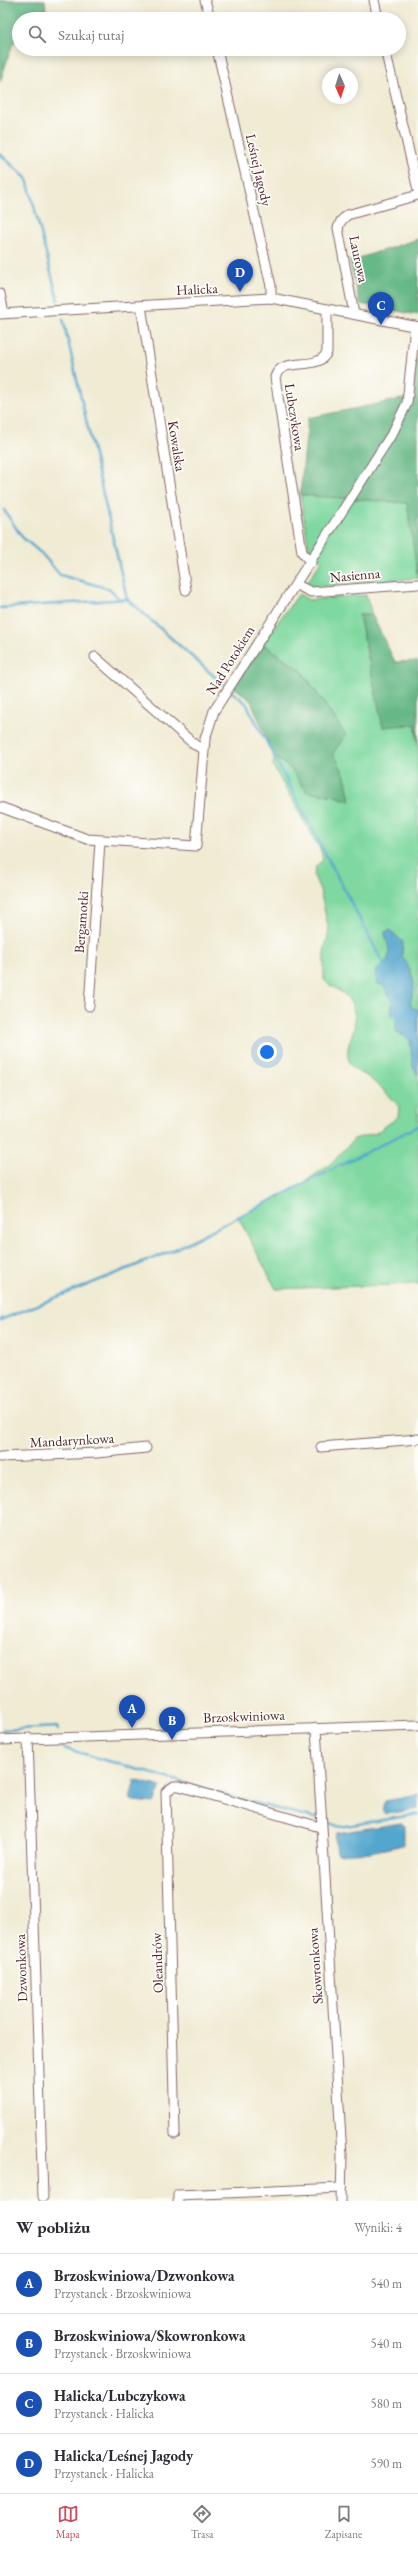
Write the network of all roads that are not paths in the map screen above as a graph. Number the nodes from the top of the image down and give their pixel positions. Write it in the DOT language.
graph roads {
  1 [pos="205,0"];
  2 [pos="374,0"];
  3 [pos="208,12"];
  4 [pos="377,12"];
  5 [pos="219,56"];
  6 [pos="387,56"];
  7 [pos="418,190"];
  8 [pos="418,195"];
  9 [pos="0,294"];
  10 [pos="271,298"];
  11 [pos="141,306"];
  12 [pos="328,309"];
  13 [pos="2,314"];
  14 [pos="354,314"];
  15 [pos="416,327"];
  16 [pos="311,563"];
  17 [pos="418,584"];
  18 [pos="297,585"];
  19 [pos="186,590"];
  20 [pos="95,657"];
  21 [pos="204,749"];
  22 [pos="0,807"];
  23 [pos="100,841"];
  24 [pos="89,1006"];
  25 [pos="418,1440"];
  26 [pos="321,1447"];
  27 [pos="146,1448"];
  28 [pos="0,1457"];
  29 [pos="418,1725"];
  30 [pos="316,1728"];
  31 [pos="28,1738"];
  32 [pos="0,1740"];
  33 [pos="320,1827"];
  34 [pos="175,2134"];
  35 [pos="341,2188"];
  36 [pos="43,2197"];
  37 [pos="178,2198"];
  38 [pos="341,2201"];
  1 -- 3 [label="street"];
  2 -- 4 [label="street"];
  5 -- 10 [label="street, Leśnej Jagody"];
  6 -- 7 [label="street"];
  8 -- 14 [label="street, Laurowa"];
  9 -- 13 [label="street"];
  10 -- 11 [label="street, Halicka"];
  10 -- 12 [label="street, Halicka"];
  11 -- 13 [label="street, Halicka"];
  11 -- 19 [label="street, Kowalska"];
  12 -- 14 [label="street, Halicka"];
  12 -- 16 [label="street, Lubczykowa"];
  14 -- 15 [label="street, Halicka"];
  15 -- 16 [label="street, Nad Potokiem"];
  16 -- 18 [label="street, Nad Potokiem"];
  17 -- 18 [label="street, Nasienna"];
  18 -- 21 [label="street, Nad Potokiem"];
  20 -- 21 [label="street"];
  21 -- 23 [label="street, Nad Potokiem"];
  22 -- 23 [label="street, Nad Potokiem"];
  23 -- 24 [label="street, Bergamotki"];
  25 -- 26 [label="street"];
  27 -- 28 [label="street, Mandarynkowa"];
  29 -- 30 [label="street, Brzoskwiniowa"];
  30 -- 31 [label="street, Brzoskwiniowa"];
  30 -- 33 [label="street, Skowronkowa"];
  31 -- 32 [label="street, Brzoskwiniowa"];
  31 -- 36 [label="street, Dzwonkowa"];
  33 -- 34 [label="street, Oleandrów"];
  33 -- 35 [label="street, Skowronkowa"];
  35 -- 37 [label="street"];
  35 -- 38 [label="street, Skowronkowa"];
}
